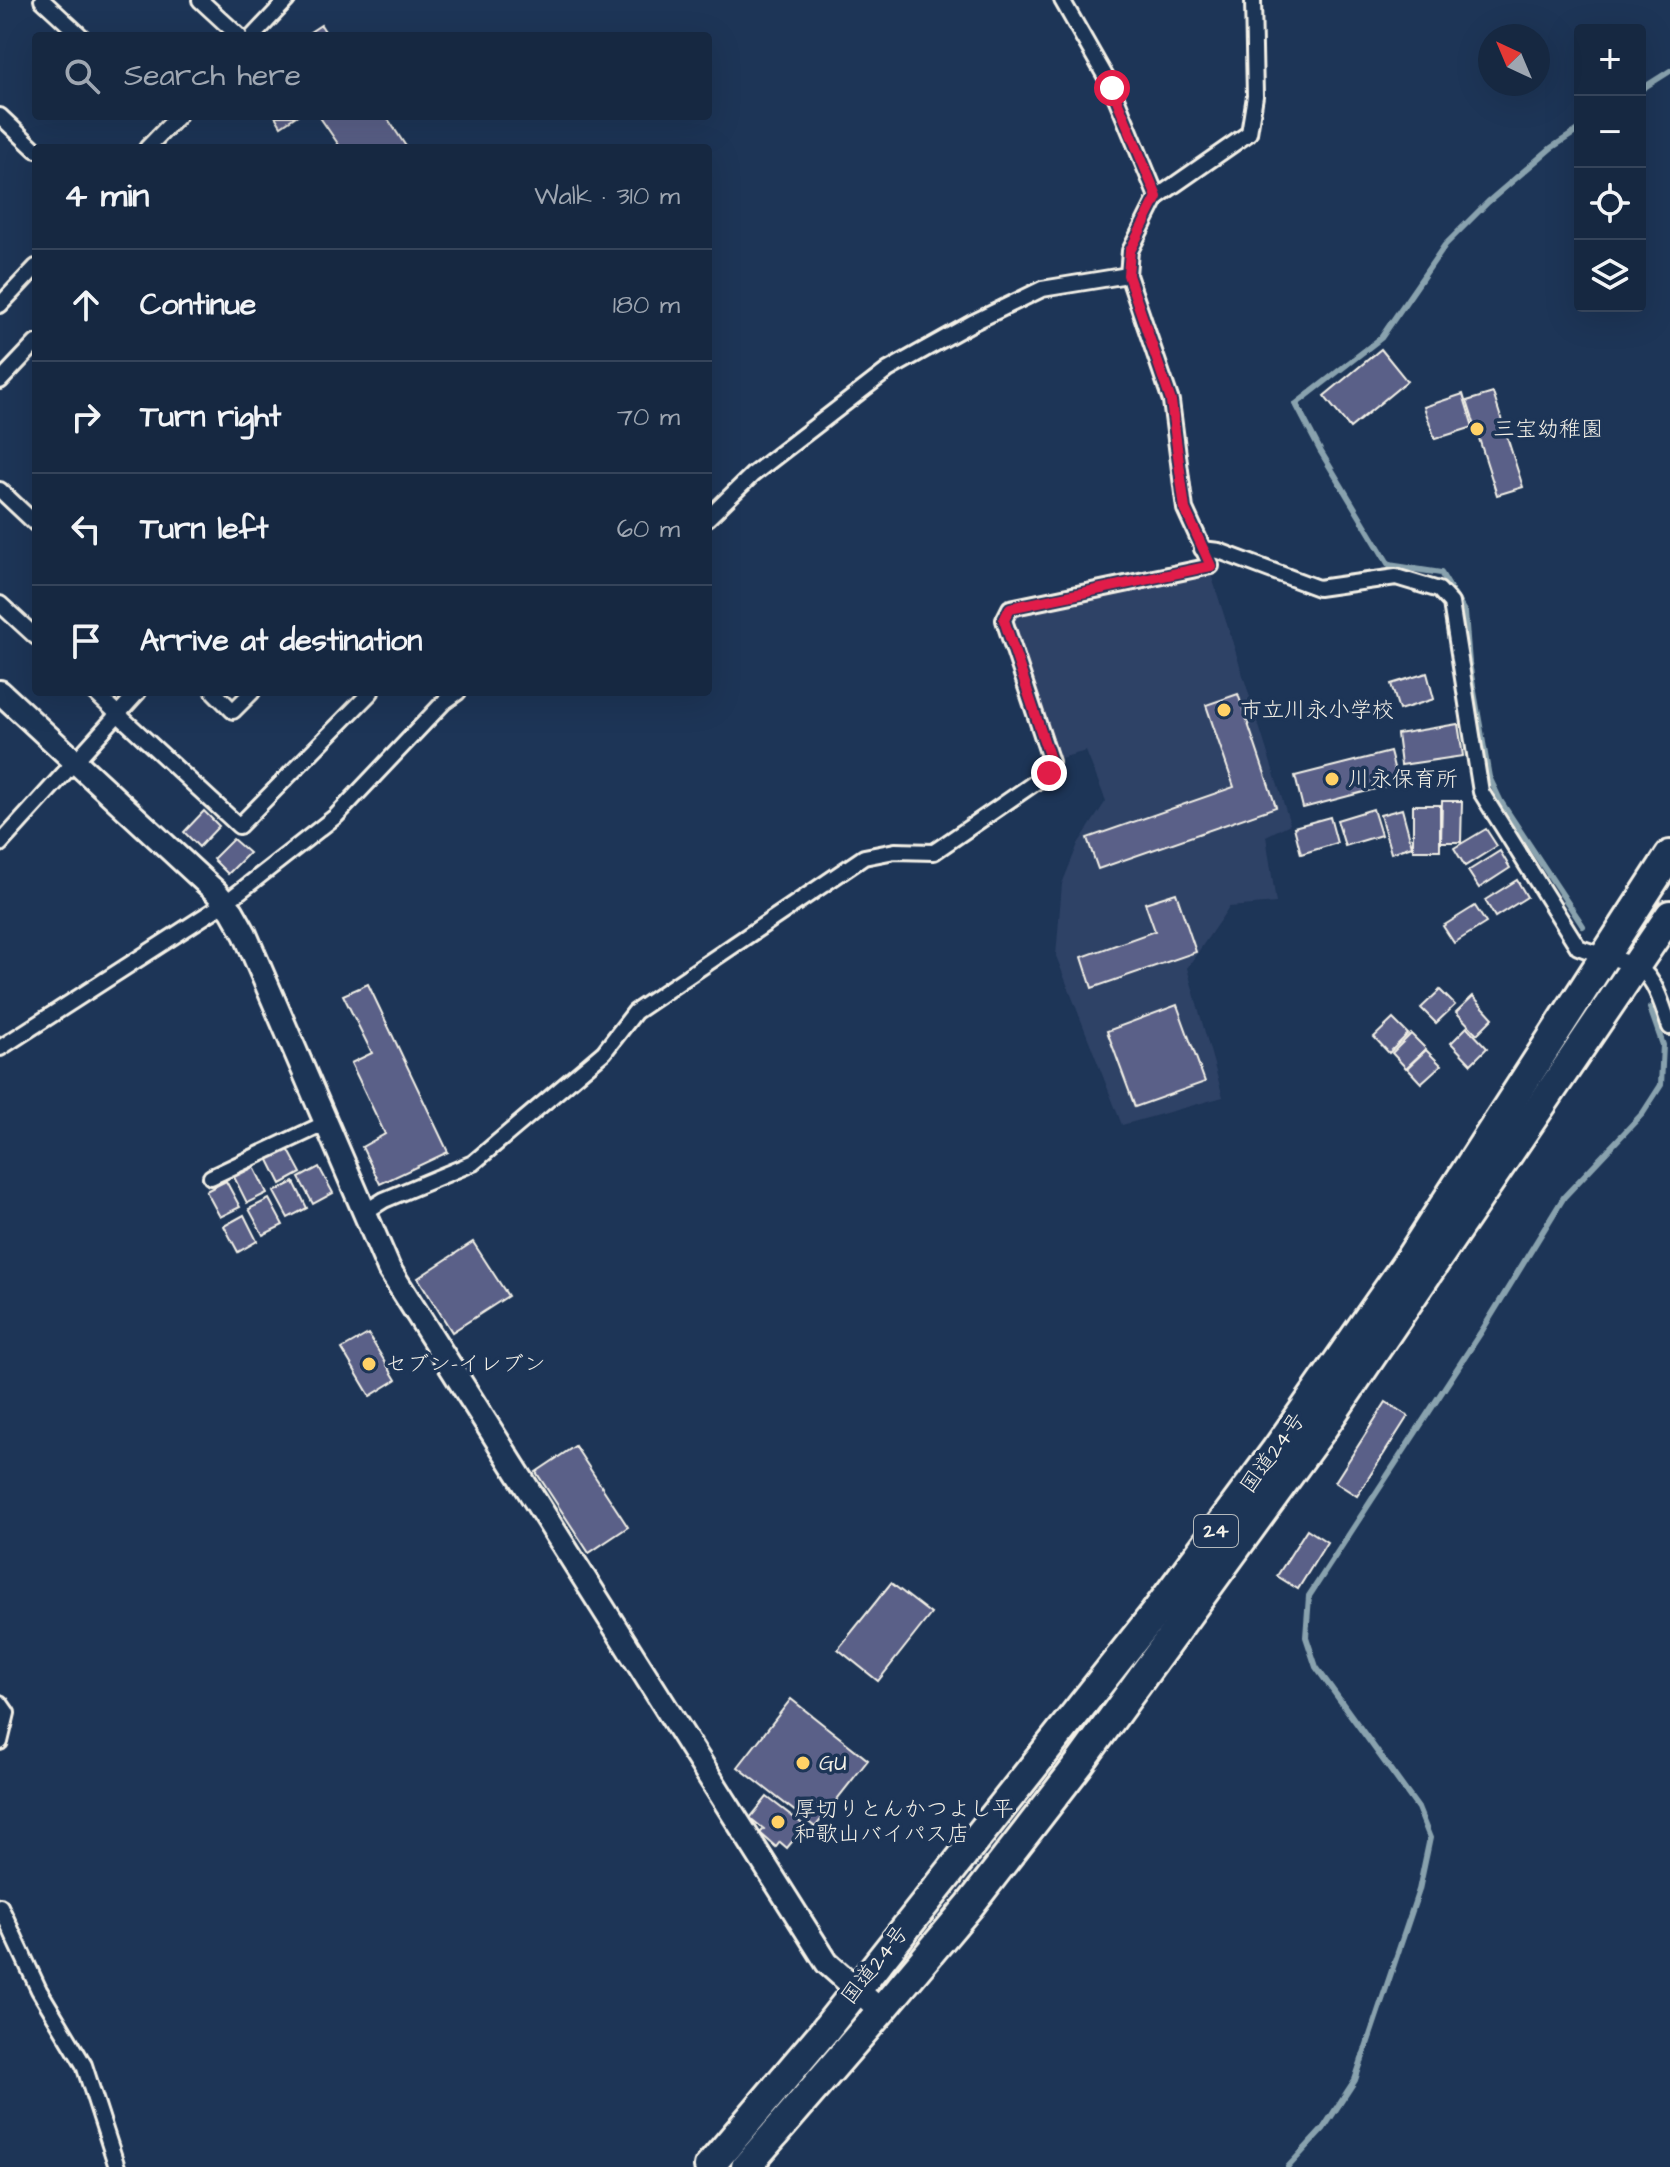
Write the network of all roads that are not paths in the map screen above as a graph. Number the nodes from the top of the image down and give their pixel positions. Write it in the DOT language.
graph roads {
  1 [pos="42,0"];
  2 [pos="200,0"];
  3 [pos="287,0"];
  4 [pos="1062,0"];
  5 [pos="1253,0"];
  6 [pos="77,32"];
  7 [pos="235,32"];
  8 [pos="257,32"];
  9 [pos="171,120"];
  10 [pos="2,122"];
  11 [pos="150,144"];
  12 [pos="32,147"];
  13 [pos="1157,197"];
  14 [pos="32,271"];
  15 [pos="1128,275"];
  16 [pos="0,305"];
  17 [pos="32,347"];
  18 [pos="0,381"];
  19 [pos="0,490"];
  20 [pos="712,514"];
  21 [pos="32,520"];
  22 [pos="1202,549"];
  23 [pos="0,604"];
  24 [pos="32,633"];
  25 [pos="0,692"];
  26 [pos="98,696"];
  27 [pos="134,696"];
  28 [pos="218,696"];
  29 [pos="248,696"];
  30 [pos="367,696"];
  31 [pos="452,696"];
  32 [pos="118,714"];
  33 [pos="74,761"];
  34 [pos="0,844"];
  35 [pos="1670,855"];
  36 [pos="225,903"];
  37 [pos="1670,915"];
  38 [pos="1605,958"];
  39 [pos="1635,965"];
  40 [pos="1670,1027"];
  41 [pos="0,1048"];
  42 [pos="326,1123"];
  43 [pos="211,1177"];
  44 [pos="365,1212"];
  45 [pos="0,1703"];
  46 [pos="0,1742"];
  47 [pos="0,1906"];
  48 [pos="855,1988"];
  49 [pos="881,2011"];
  50 [pos="117,2167"];
  51 [pos="709,2167"];
  52 [pos="746,2167"];
  1 -- 6 [label="street"];
  2 -- 7 [label="street"];
  3 -- 8 [label="street"];
  4 -- 13 [label="street"];
  5 -- 13 [label="street"];
  9 -- 11 [label="street"];
  10 -- 12 [label="street"];
  13 -- 15 [label="street"];
  14 -- 16 [label="street"];
  15 -- 20 [label="street"];
  15 -- 22 [label="street"];
  17 -- 18 [label="street"];
  19 -- 21 [label="street"];
  22 -- 38 [label="street"];
  22 -- 44 [label="street"];
  23 -- 24 [label="street"];
  25 -- 33 [label="street"];
  26 -- 32 [label="street"];
  27 -- 32 [label="street"];
  28 -- 29 [label="street"];
  30 -- 32 [label="street"];
  31 -- 36 [label="street"];
  32 -- 33 [label="street"];
  33 -- 34 [label="street"];
  33 -- 36 [label="street"];
  35 -- 38 [label="highway, 国道24号 / 24"];
  36 -- 41 [label="street"];
  36 -- 42 [label="street"];
  37 -- 39 [label="highway, 国道24号 / 24"];
  38 -- 39 [label="street"];
  38 -- 48 [label="highway, 国道24号 / 24"];
  39 -- 40 [label="street"];
  39 -- 49 [label="highway, 国道24号 / 24"];
  42 -- 43 [label="street"];
  42 -- 44 [label="street"];
  44 -- 48 [label="street"];
  45 -- 46 [label="street"];
  47 -- 50 [label="street"];
  48 -- 49 [label="street"];
  48 -- 51 [label="highway, 国道24号 / 24"];
  49 -- 52 [label="highway, 国道24号 / 24"];
}
